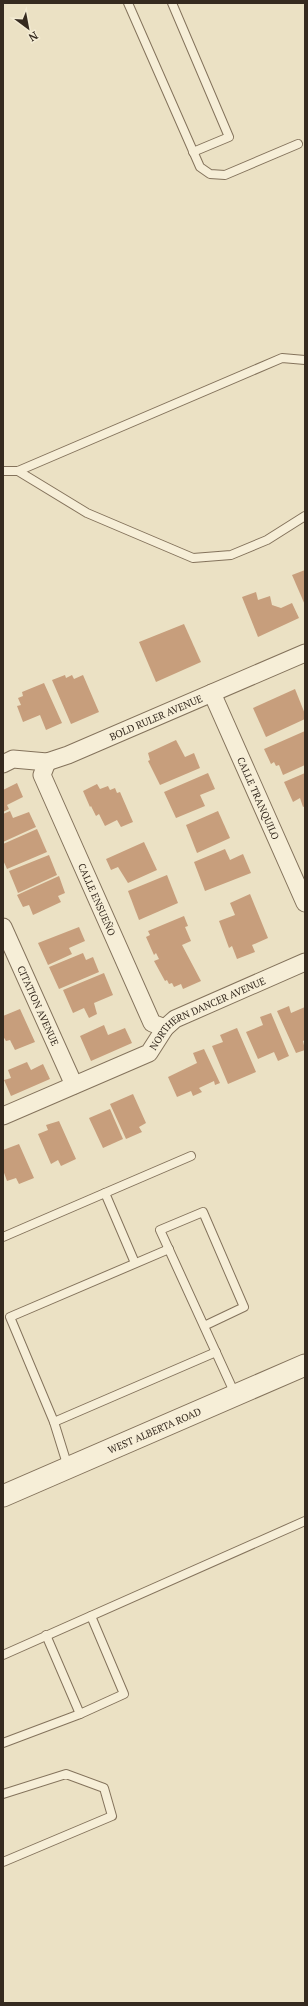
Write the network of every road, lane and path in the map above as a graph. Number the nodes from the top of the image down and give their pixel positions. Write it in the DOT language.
graph roads {
  1 [pos="128,3"];
  2 [pos="172,3"];
  3 [pos="298,144"];
  4 [pos="193,152"];
  5 [pos="305,360"];
  6 [pos="3,471"];
  7 [pos="18,471"];
  8 [pos="305,516"];
  9 [pos="305,653"];
  10 [pos="212,693"];
  11 [pos="47,762"];
  12 [pos="3,764"];
  13 [pos="305,903"];
  14 [pos="3,926"];
  15 [pos="8,951"];
  16 [pos="305,962"];
  17 [pos="165,1028"];
  18 [pos="74,1085"];
  19 [pos="3,1116"];
  20 [pos="190,1156"];
  21 [pos="105,1193"];
  22 [pos="3,1237"];
  23 [pos="169,1248"];
  24 [pos="135,1263"];
  25 [pos="6,1319"];
  26 [pos="204,1326"];
  27 [pos="216,1352"];
  28 [pos="305,1365"];
  29 [pos="235,1395"];
  30 [pos="54,1422"];
  31 [pos="68,1468"];
  32 [pos="3,1496"];
  33 [pos="305,1521"];
  34 [pos="91,1616"];
  35 [pos="46,1636"];
  36 [pos="3,1655"];
  37 [pos="80,1714"];
  38 [pos="3,1743"];
  39 [pos="3,1794"];
  40 [pos="3,1862"];
  1 -- 4 [label="lane"];
  2 -- 4 [label="lane"];
  3 -- 4 [label="lane"];
  5 -- 7 [label="lane"];
  6 -- 7 [label="lane"];
  7 -- 8 [label="lane"];
  9 -- 10 [label="street, BOLD RULER AVENUE"];
  10 -- 11 [label="street, BOLD RULER AVENUE"];
  10 -- 13 [label="street, CALLE TRANQUILO"];
  11 -- 12 [label="street, BOLD RULER AVENUE"];
  11 -- 17 [label="street, CALLE ENSUEÑO"];
  14 -- 15 [label="street, CITATION AVENUE"];
  15 -- 18 [label="street, CITATION AVENUE"];
  16 -- 17 [label="street, NORTHERN DANCER AVENUE"];
  17 -- 18 [label="street, NORTHERN DANCER AVENUE"];
  18 -- 19 [label="street, NORTHERN DANCER AVENUE"];
  20 -- 21 [label="lane"];
  21 -- 22 [label="lane"];
  21 -- 24 [label="lane"];
  23 -- 24 [label="lane"];
  23 -- 26 [label="lane"];
  23 -- 26 [label="lane"];
  24 -- 25 [label="lane"];
  25 -- 30 [label="lane"];
  26 -- 27 [label="lane"];
  27 -- 29 [label="lane"];
  27 -- 30 [label="lane"];
  28 -- 29 [label="street, WEST ALBERTA ROAD"];
  29 -- 31 [label="street, WEST ALBERTA ROAD"];
  30 -- 31 [label="lane"];
  31 -- 32 [label="street, WEST ALBERTA ROAD"];
  33 -- 34 [label="lane"];
  34 -- 35 [label="lane"];
  34 -- 37 [label="lane"];
  35 -- 36 [label="lane"];
  35 -- 37 [label="lane"];
  37 -- 38 [label="lane"];
  39 -- 40 [label="lane"];
}
